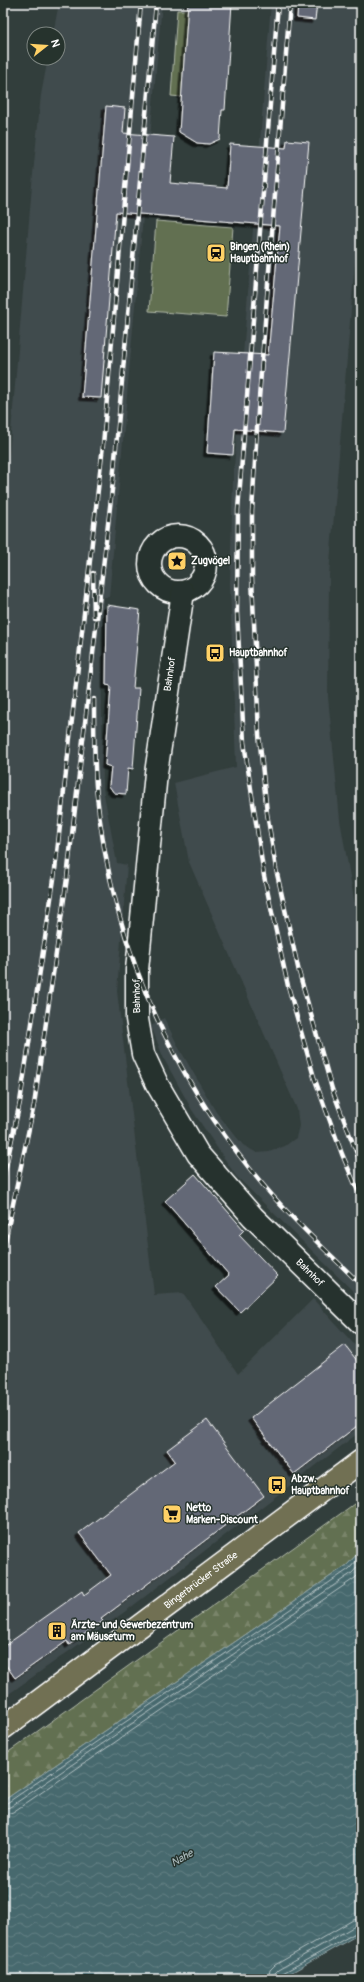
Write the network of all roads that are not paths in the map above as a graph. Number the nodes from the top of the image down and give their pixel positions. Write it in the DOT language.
graph roads {
  1 [pos="183,592"];
  2 [pos="361,1323"];
  3 [pos="361,1461"];
  4 [pos="3,1728"];
  1 -- 2 [label="street, Bahnhof"];
  3 -- 4 [label="main road, Bingerbrücker Straße"];
}
